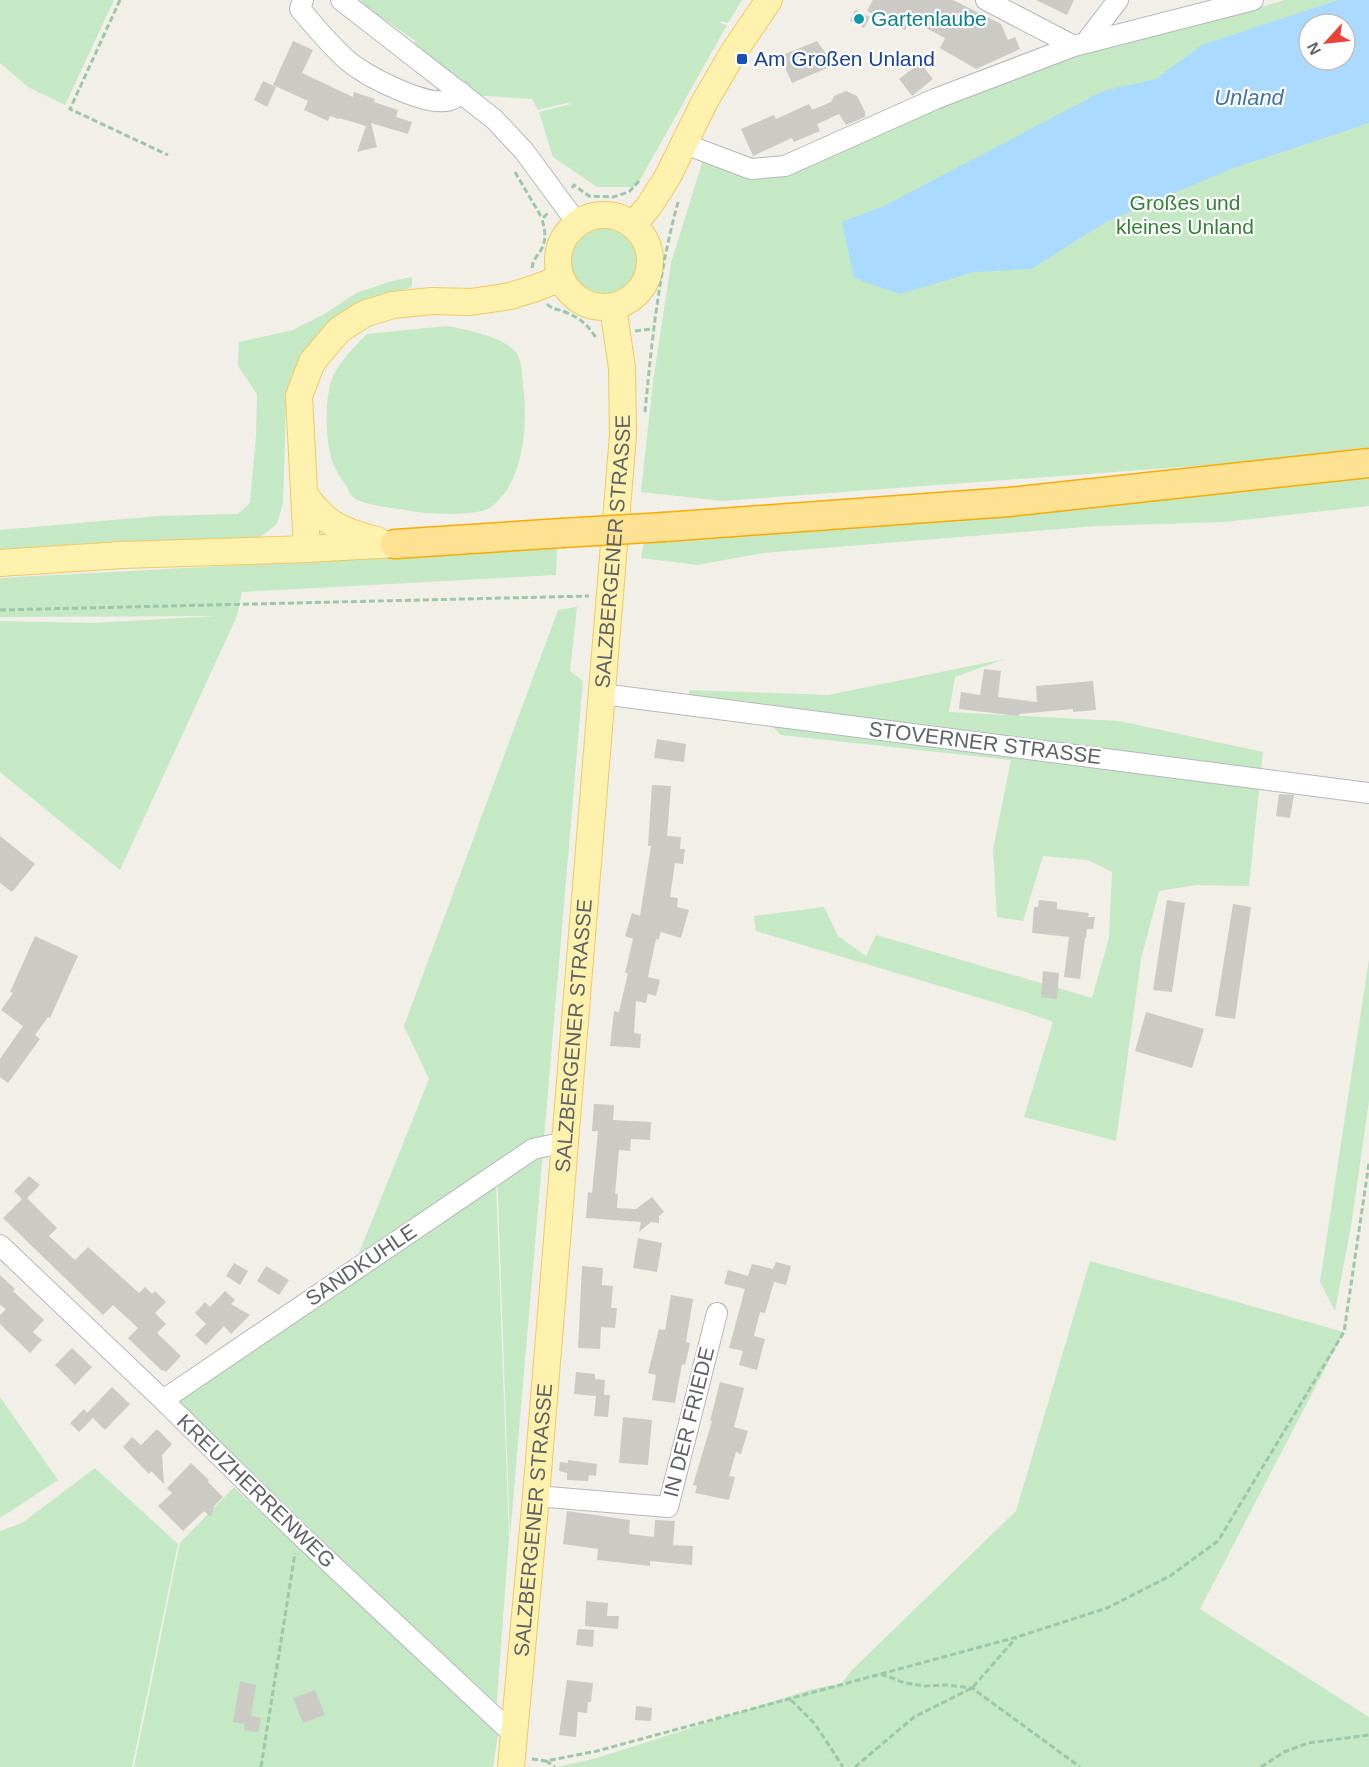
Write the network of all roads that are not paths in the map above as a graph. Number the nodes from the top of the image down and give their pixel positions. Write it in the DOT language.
graph roads {
  1 [pos="303,0"];
  2 [pos="341,0"];
  3 [pos="769,0"];
  4 [pos="986,0"];
  5 [pos="1118,0"];
  6 [pos="1253,0"];
  7 [pos="1080,44"];
  8 [pos="461,92"];
  9 [pos="685,144"];
  10 [pos="577,223"];
  11 [pos="633,225"];
  12 [pos="550,282"];
  13 [pos="613,307"];
  14 [pos="1369,463"];
  15 [pos="304,494"];
  16 [pos="395,544"];
  17 [pos="306,549"];
  18 [pos="0,563"];
  19 [pos="602,694"];
  20 [pos="1369,793"];
  21 [pos="565,1142"];
  22 [pos="0,1245"];
  23 [pos="717,1313"];
  24 [pos="163,1400"];
  25 [pos="536,1496"];
  26 [pos="512,1753"];
  1 -- 8 [label="street"];
  2 -- 8 [label="street"];
  3 -- 9 [label="main road"];
  4 -- 7 [label="street"];
  5 -- 7 [label="street"];
  6 -- 7 [label="street"];
  7 -- 9 [label="street"];
  8 -- 10 [label="street"];
  9 -- 11 [label="main road"];
  10 -- 11 [label="main road"];
  10 -- 12 [label="main road"];
  11 -- 13 [label="main road"];
  12 -- 13 [label="main road"];
  12 -- 15 [label="main road"];
  13 -- 19 [label="main road, SALZBERGENER STRASSE"];
  14 -- 16 [label="highway, bridge"];
  15 -- 16 [label="main road"];
  15 -- 17 [label="main road"];
  16 -- 17 [label="main road"];
  17 -- 18 [label="main road"];
  19 -- 20 [label="street, STOVERNER STRASSE"];
  19 -- 21 [label="main road, SALZBERGENER STRASSE"];
  21 -- 24 [label="street, SANDKUHLE"];
  21 -- 25 [label="main road, SALZBERGENER STRASSE"];
  22 -- 24 [label="street, KREUZHERRENWEG"];
  23 -- 25 [label="street, IN DER FRIEDE"];
  24 -- 26 [label="street, KREUZHERRENWEG"];
  25 -- 26 [label="main road, SALZBERGENER STRASSE"];
}
